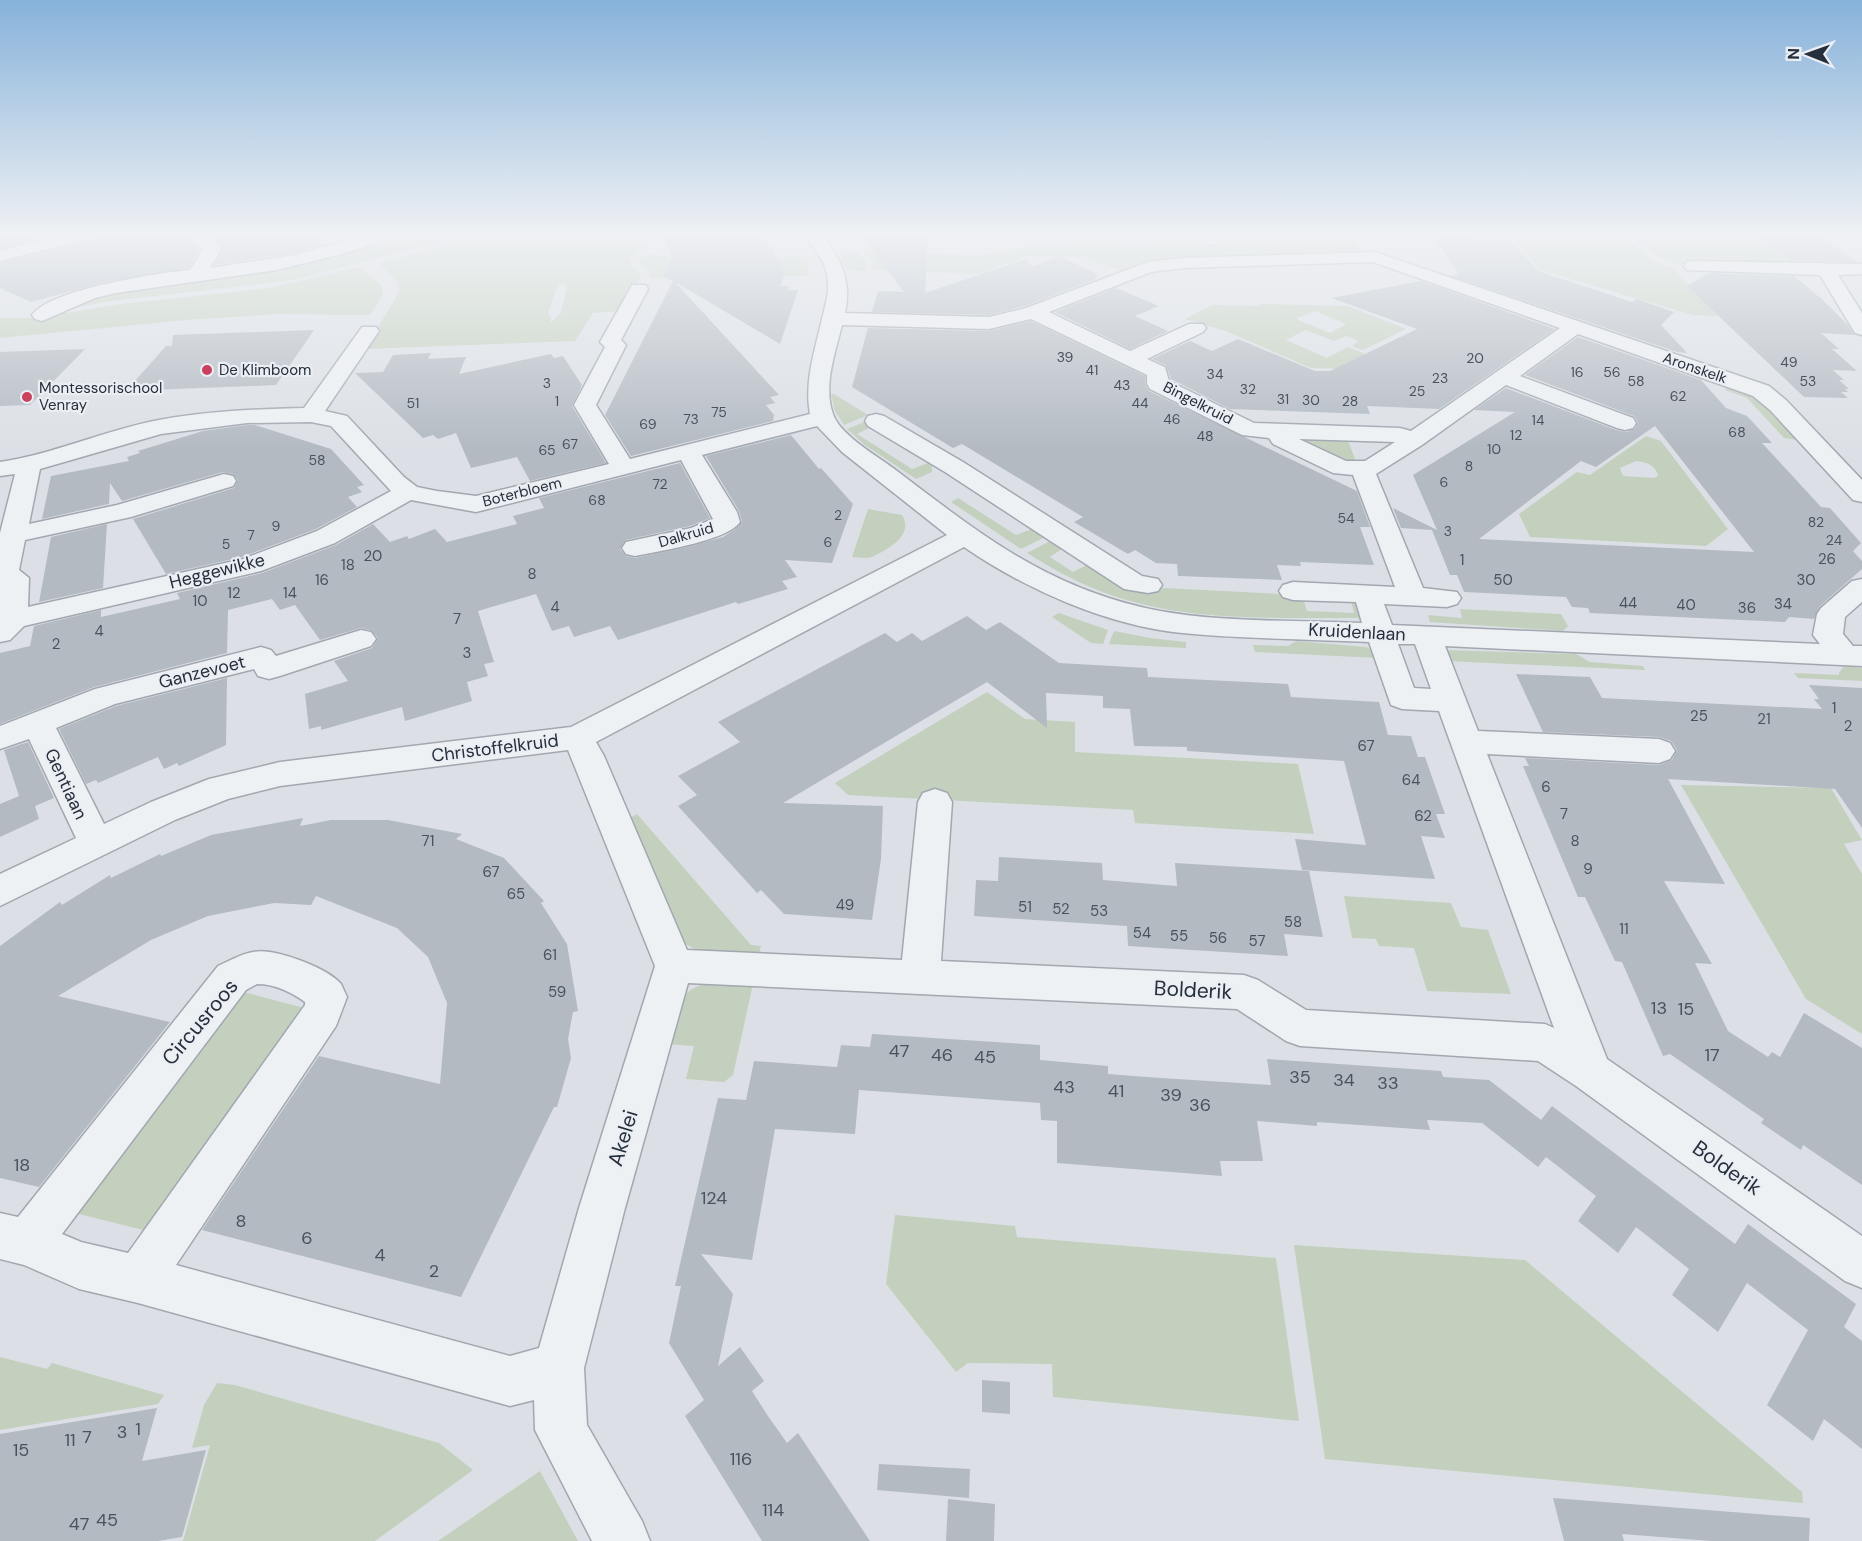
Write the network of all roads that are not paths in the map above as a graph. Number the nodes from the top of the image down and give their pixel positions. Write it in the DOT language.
graph roads {
  1 [pos="62,306"];
  2 [pos="630,306"];
  3 [pos="835,306"];
  4 [pos="1049,306"];
  5 [pos="1516,306"];
  6 [pos="1848,306"];
  7 [pos="1033,312"];
  8 [pos="42,315"];
  9 [pos="832,319"];
  10 [pos="1575,327"];
  11 [pos="1196,328"];
  12 [pos="1862,329"];
  13 [pos="369,331"];
  14 [pos="1130,359"];
  15 [pos="1506,378"];
  16 [pos="311,415"];
  17 [pos="822,417"];
  18 [pos="876,421"];
  19 [pos="1625,423"];
  20 [pos="1278,430"];
  21 [pos="1414,440"];
  22 [pos="688,451"];
  23 [pos="29,465"];
  24 [pos="622,467"];
  25 [pos="954,467"];
  26 [pos="1362,468"];
  27 [pos="1836,468"];
  28 [pos="0,469"];
  29 [pos="1862,469"];
  30 [pos="224,481"];
  31 [pos="905,490"];
  32 [pos="408,492"];
  33 [pos="1862,495"];
  34 [pos="12,535"];
  35 [pos="966,536"];
  36 [pos="635,548"];
  37 [pos="3,574"];
  38 [pos="1148,585"];
  39 [pos="1862,587"];
  40 [pos="1293,591"];
  41 [pos="1367,594"];
  42 [pos="1412,596"];
  43 [pos="1447,598"];
  44 [pos="7,626"];
  45 [pos="1379,633"];
  46 [pos="1426,635"];
  47 [pos="361,639"];
  48 [pos="1853,656"];
  49 [pos="1450,701"];
  50 [pos="38,723"];
  51 [pos="0,738"];
  52 [pos="577,738"];
  53 [pos="1467,742"];
  54 [pos="1659,751"];
  55 [pos="935,802"];
  56 [pos="96,844"];
  57 [pos="0,891"];
  58 [pos="674,966"];
  59 [pos="920,977"];
  60 [pos="1591,1072"];
  61 [pos="14,1239"];
  62 [pos="1862,1264"];
  63 [pos="138,1279"];
  64 [pos="559,1368"];
  65 [pos="622,1541"];
  1 -- 8 [label="street"];
  2 -- 24 [label="street"];
  3 -- 9 [label="street"];
  4 -- 7 [label="street, Aronskelk"];
  5 -- 10 [label="street, Aronskelk"];
  6 -- 12 [label="street"];
  7 -- 9 [label="street, Aronskelk"];
  7 -- 14 [label="street, Bingelkruid"];
  9 -- 17 [label="street"];
  10 -- 15 [label="street"];
  10 -- 27 [label="street, Aronskelk"];
  11 -- 14 [label="street"];
  13 -- 16 [label="street"];
  14 -- 20 [label="street, Bingelkruid"];
  15 -- 19 [label="street"];
  15 -- 21 [label="street"];
  16 -- 23 [label="street, Boterbloem"];
  16 -- 32 [label="street, Boterbloem"];
  17 -- 22 [label="street, Boterbloem"];
  17 -- 31 [label="street, Kruidenlaan"];
  18 -- 25 [label="street"];
  20 -- 21 [label="street, Bingelkruid"];
  20 -- 26 [label="street"];
  21 -- 26 [label="street"];
  22 -- 24 [label="street, Boterbloem"];
  22 -- 36 [label="street, Dalkruid"];
  23 -- 28 [label="street, Boterbloem"];
  23 -- 34 [label="street"];
  24 -- 32 [label="street, Boterbloem"];
  25 -- 31 [label="street"];
  25 -- 38 [label="street"];
  26 -- 42 [label="street"];
  27 -- 29 [label="street"];
  27 -- 33 [label="street, Aronskelk"];
  30 -- 34 [label="street"];
  31 -- 35 [label="street, Kruidenlaan"];
  32 -- 44 [label="street, Heggewikke"];
  34 -- 37 [label="street"];
  35 -- 45 [label="street, Kruidenlaan"];
  35 -- 52 [label="street, Christoffelkruid"];
  37 -- 44 [label="street"];
  39 -- 48 [label="street, Kruidenlaan"];
  40 -- 41 [label="street"];
  41 -- 42 [label="street"];
  41 -- 45 [label="street"];
  42 -- 43 [label="street"];
  45 -- 46 [label="street, Kruidenlaan"];
  45 -- 49 [label="street"];
  46 -- 48 [label="street, Kruidenlaan"];
  46 -- 49 [label="street"];
  47 -- 50 [label="street, Ganzevoet"];
  49 -- 53 [label="street"];
  50 -- 51 [label="street"];
  50 -- 56 [label="street, Gentiaan"];
  52 -- 56 [label="street, Christoffelkruid"];
  52 -- 58 [label="street"];
  53 -- 54 [label="street"];
  53 -- 60 [label="street"];
  55 -- 59 [label="street"];
  56 -- 57 [label="street, Christoffelkruid"];
  58 -- 59 [label="street, Bolderik"];
  58 -- 64 [label="street, Akelei"];
  59 -- 60 [label="street, Bolderik"];
  60 -- 62 [label="street, Bolderik"];
  61 -- 63 [label="street, Circusroos"];
  61 -- 63 [label="street, Circusroos"];
  63 -- 64 [label="street, Circusroos"];
  64 -- 65 [label="street, Akelei"];
}
